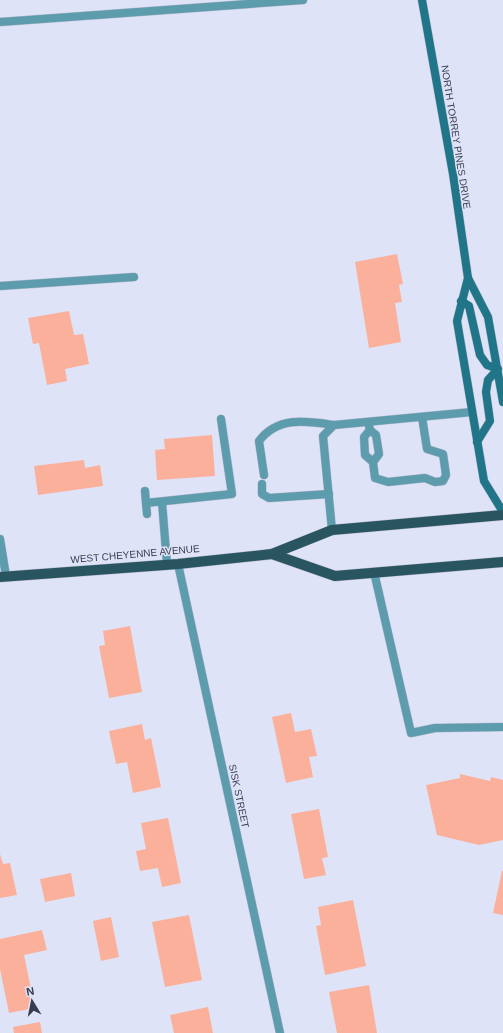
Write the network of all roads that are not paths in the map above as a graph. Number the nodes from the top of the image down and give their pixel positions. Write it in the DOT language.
graph roads {
  1 [pos="303,0"];
  2 [pos="422,0"];
  3 [pos="0,22"];
  4 [pos="134,277"];
  5 [pos="468,278"];
  6 [pos="0,286"];
  7 [pos="461,301"];
  8 [pos="500,369"];
  9 [pos="503,402"];
  10 [pos="472,412"];
  11 [pos="422,417"];
  12 [pos="221,419"];
  13 [pos="334,425"];
  14 [pos="369,426"];
  15 [pos="477,442"];
  16 [pos="373,462"];
  17 [pos="264,475"];
  18 [pos="262,484"];
  19 [pos="145,491"];
  20 [pos="329,494"];
  21 [pos="162,502"];
  22 [pos="146,503"];
  23 [pos="147,514"];
  24 [pos="503,514"];
  25 [pos="332,530"];
  26 [pos="0,539"];
  27 [pos="272,554"];
  28 [pos="503,562"];
  29 [pos="166,564"];
  30 [pos="178,564"];
  31 [pos="374,572"];
  32 [pos="3,577"];
  33 [pos="503,727"];
  34 [pos="280,1033"];
  1 -- 3 [label="street"];
  2 -- 5 [label="main road, NORTH TORREY PINES DRIVE"];
  4 -- 6 [label="street"];
  5 -- 7 [label="main road, NORTH TORREY PINES DRIVE"];
  5 -- 8 [label="main road, NORTH TORREY PINES DRIVE"];
  7 -- 8 [label="main road"];
  7 -- 10 [label="main road, NORTH TORREY PINES DRIVE"];
  8 -- 9 [label="main road, NORTH TORREY PINES DRIVE"];
  8 -- 15 [label="main road"];
  10 -- 11 [label="street"];
  10 -- 15 [label="main road, NORTH TORREY PINES DRIVE"];
  11 -- 14 [label="street"];
  11 -- 16 [label="street"];
  12 -- 21 [label="street"];
  13 -- 14 [label="street"];
  13 -- 17 [label="street"];
  13 -- 20 [label="street"];
  14 -- 16 [label="street"];
  14 -- 16 [label="street"];
  15 -- 24 [label="main road, NORTH TORREY PINES DRIVE"];
  18 -- 20 [label="street"];
  19 -- 22 [label="street"];
  20 -- 25 [label="street"];
  21 -- 22 [label="street"];
  21 -- 29 [label="street"];
  22 -- 23 [label="street"];
  24 -- 25 [label="main road, WEST CHEYENNE AVENUE"];
  25 -- 27 [label="main road, WEST CHEYENNE AVENUE"];
  26 -- 32 [label="street"];
  27 -- 30 [label="main road, WEST CHEYENNE AVENUE"];
  27 -- 31 [label="main road, WEST CHEYENNE AVENUE"];
  28 -- 31 [label="main road, WEST CHEYENNE AVENUE"];
  29 -- 30 [label="main road, WEST CHEYENNE AVENUE"];
  29 -- 32 [label="main road, WEST CHEYENNE AVENUE"];
  30 -- 34 [label="street, SISK STREET"];
  31 -- 33 [label="street"];
}
